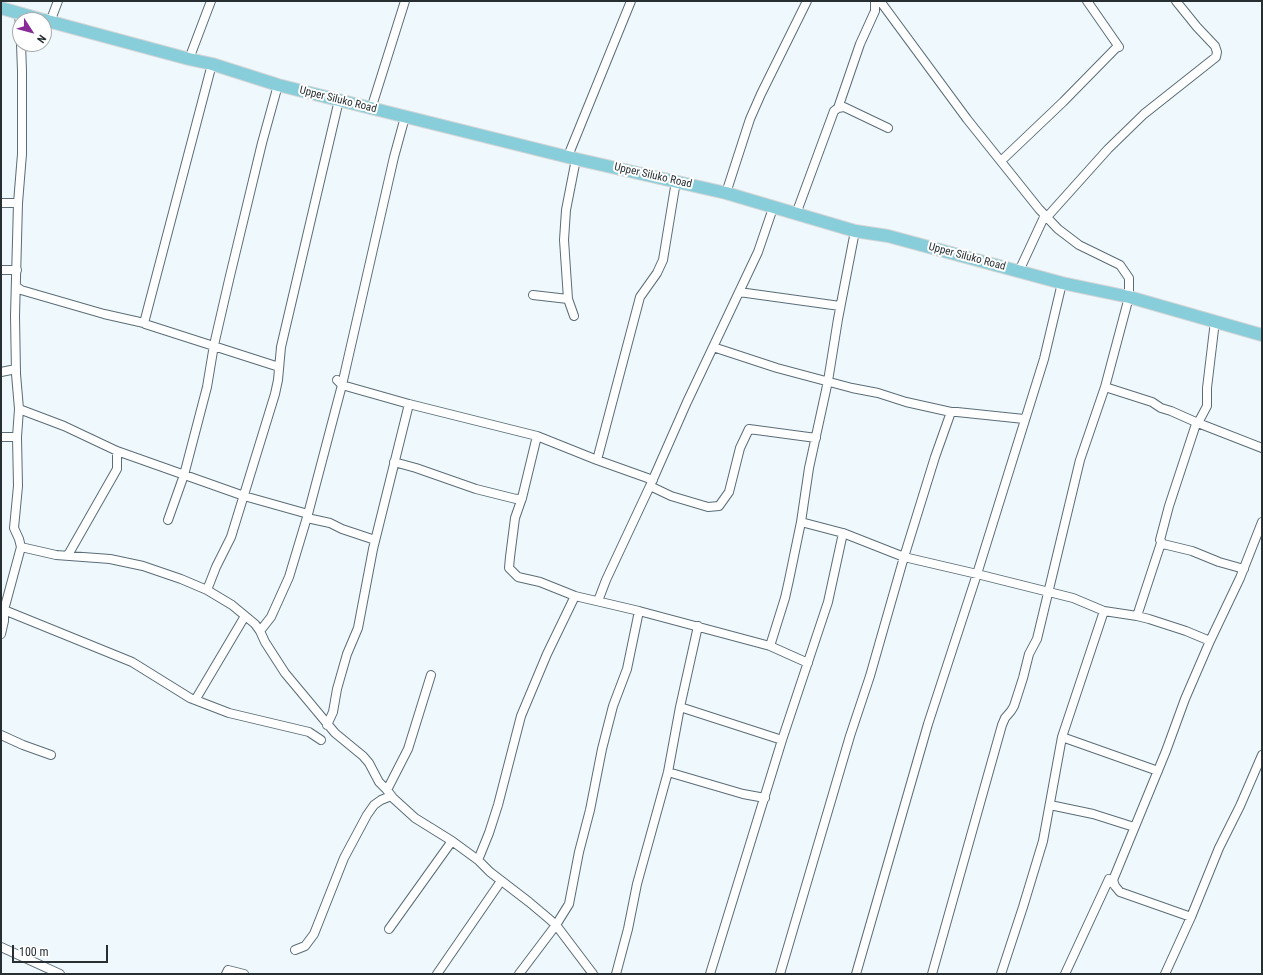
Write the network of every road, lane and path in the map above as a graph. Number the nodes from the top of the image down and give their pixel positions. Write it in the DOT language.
graph roads {
  1 [pos="58,1"];
  2 [pos="211,1"];
  3 [pos="405,1"];
  4 [pos="631,1"];
  5 [pos="807,1"];
  6 [pos="875,1"];
  7 [pos="880,1"];
  8 [pos="1087,1"];
  9 [pos="1176,1"];
  10 [pos="1,8"];
  11 [pos="15,12"];
  12 [pos="51,12"];
  13 [pos="52,23"];
  14 [pos="21,52"];
  15 [pos="189,59"];
  16 [pos="212,64"];
  17 [pos="278,85"];
  18 [pos="339,100"];
  19 [pos="838,108"];
  20 [pos="371,109"];
  21 [pos="405,117"];
  22 [pos="888,128"];
  23 [pos="572,157"];
  24 [pos="1001,161"];
  25 [pos="676,181"];
  26 [pos="726,193"];
  27 [pos="1,203"];
  28 [pos="18,203"];
  29 [pos="773,208"];
  30 [pos="796,214"];
  31 [pos="1046,216"];
  32 [pos="855,231"];
  33 [pos="1,270"];
  34 [pos="17,270"];
  35 [pos="1019,271"];
  36 [pos="1062,283"];
  37 [pos="17,287"];
  38 [pos="739,292"];
  39 [pos="1129,297"];
  40 [pos="840,306"];
  41 [pos="574,316"];
  42 [pos="1215,322"];
  43 [pos="144,323"];
  44 [pos="1262,335"];
  45 [pos="214,345"];
  46 [pos="713,347"];
  47 [pos="279,367"];
  48 [pos="16,369"];
  49 [pos="1,372"];
  50 [pos="828,381"];
  51 [pos="339,383"];
  52 [pos="1105,388"];
  53 [pos="409,404"];
  54 [pos="19,409"];
  55 [pos="951,412"];
  56 [pos="1024,419"];
  57 [pos="1198,423"];
  58 [pos="537,436"];
  59 [pos="1,437"];
  60 [pos="17,437"];
  61 [pos="816,438"];
  62 [pos="1262,448"];
  63 [pos="117,451"];
  64 [pos="598,460"];
  65 [pos="394,462"];
  66 [pos="184,475"];
  67 [pos="652,483"];
  68 [pos="244,496"];
  69 [pos="522,498"];
  70 [pos="307,516"];
  71 [pos="168,520"];
  72 [pos="801,522"];
  73 [pos="1262,522"];
  74 [pos="843,533"];
  75 [pos="375,540"];
  76 [pos="1162,543"];
  77 [pos="21,547"];
  78 [pos="68,555"];
  79 [pos="904,557"];
  80 [pos="1244,569"];
  81 [pos="977,574"];
  82 [pos="206,590"];
  83 [pos="1049,592"];
  84 [pos="575,596"];
  85 [pos="598,601"];
  86 [pos="4,610"];
  87 [pos="639,611"];
  88 [pos="1104,611"];
  89 [pos="244,616"];
  90 [pos="1137,616"];
  91 [pos="698,626"];
  92 [pos="260,631"];
  93 [pos="1,634"];
  94 [pos="1210,641"];
  95 [pos="770,646"];
  96 [pos="808,663"];
  97 [pos="431,676"];
  98 [pos="197,697"];
  99 [pos="680,707"];
  100 [pos="327,725"];
  101 [pos="1,735"];
  102 [pos="1062,737"];
  103 [pos="321,740"];
  104 [pos="782,740"];
  105 [pos="51,755"];
  106 [pos="1262,755"];
  107 [pos="1158,771"];
  108 [pos="668,772"];
  109 [pos="389,793"];
  110 [pos="765,798"];
  111 [pos="1050,805"];
  112 [pos="1134,827"];
  113 [pos="452,841"];
  114 [pos="478,860"];
  115 [pos="501,881"];
  116 [pos="1115,886"];
  117 [pos="1191,917"];
  118 [pos="556,925"];
  119 [pos="389,929"];
  120 [pos="1,947"];
  121 [pos="295,950"];
  122 [pos="60,974"];
  123 [pos="226,974"];
  124 [pos="244,974"];
  125 [pos="437,974"];
  126 [pos="519,974"];
  127 [pos="593,974"];
  128 [pos="616,974"];
  129 [pos="710,974"];
  130 [pos="780,974"];
  131 [pos="856,974"];
  132 [pos="932,974"];
  133 [pos="1001,974"];
  134 [pos="1065,974"];
  135 [pos="1165,974"];
  1 -- 12 [label="street"];
  2 -- 15 [label="street"];
  3 -- 20 [label="street"];
  4 -- 23 [label="street"];
  5 -- 26 [label="street"];
  6 -- 19 [label="street"];
  7 -- 24 [label="street"];
  8 -- 24 [label="street"];
  9 -- 31 [label="street"];
  10 -- 11 [label="main road, Upper Siluko Road"];
  13 -- 15 [label="main road, Upper Siluko Road"];
  14 -- 28 [label="street"];
  15 -- 16 [label="main road, Upper Siluko Road"];
  16 -- 17 [label="main road, Upper Siluko Road"];
  16 -- 43 [label="street"];
  17 -- 18 [label="main road, Upper Siluko Road"];
  17 -- 45 [label="street"];
  18 -- 20 [label="main road, Upper Siluko Road"];
  18 -- 47 [label="street"];
  19 -- 22 [label="street"];
  19 -- 30 [label="street"];
  20 -- 21 [label="main road, Upper Siluko Road"];
  21 -- 23 [label="main road, Upper Siluko Road"];
  21 -- 51 [label="street"];
  23 -- 25 [label="main road, Upper Siluko Road"];
  23 -- 41 [label="street"];
  24 -- 31 [label="street"];
  25 -- 26 [label="main road, Upper Siluko Road"];
  25 -- 64 [label="street"];
  26 -- 29 [label="main road, Upper Siluko Road"];
  27 -- 28 [label="street"];
  28 -- 34 [label="street"];
  29 -- 30 [label="main road, Upper Siluko Road"];
  29 -- 38 [label="street"];
  30 -- 32 [label="main road, Upper Siluko Road"];
  31 -- 35 [label="street"];
  31 -- 39 [label="street"];
  32 -- 35 [label="main road, Upper Siluko Road"];
  32 -- 40 [label="street"];
  33 -- 34 [label="street"];
  34 -- 37 [label="street"];
  35 -- 36 [label="main road, Upper Siluko Road"];
  36 -- 39 [label="main road, Upper Siluko Road"];
  36 -- 56 [label="street"];
  37 -- 43 [label="street"];
  37 -- 48 [label="street"];
  38 -- 40 [label="street"];
  38 -- 46 [label="street"];
  39 -- 42 [label="main road, Upper Siluko Road"];
  39 -- 52 [label="street"];
  40 -- 50 [label="street"];
  42 -- 44 [label="main road, Upper Siluko Road"];
  42 -- 57 [label="street"];
  43 -- 45 [label="street"];
  45 -- 47 [label="street"];
  45 -- 66 [label="street"];
  46 -- 50 [label="street"];
  46 -- 67 [label="street"];
  47 -- 68 [label="street"];
  48 -- 49 [label="street"];
  48 -- 54 [label="street"];
  50 -- 55 [label="street"];
  50 -- 61 [label="street"];
  51 -- 53 [label="street"];
  51 -- 70 [label="street"];
  52 -- 57 [label="street"];
  52 -- 83 [label="street"];
  53 -- 58 [label="street"];
  53 -- 65 [label="street"];
  54 -- 60 [label="street"];
  54 -- 63 [label="street"];
  55 -- 56 [label="street"];
  55 -- 79 [label="street"];
  56 -- 81 [label="street"];
  57 -- 62 [label="street"];
  57 -- 76 [label="street"];
  58 -- 64 [label="street"];
  58 -- 69 [label="street"];
  59 -- 60 [label="street"];
  60 -- 77 [label="street"];
  61 -- 67 [label="street"];
  61 -- 72 [label="street"];
  63 -- 66 [label="street"];
  63 -- 78 [label="street"];
  64 -- 67 [label="street"];
  65 -- 69 [label="street"];
  65 -- 75 [label="street"];
  66 -- 68 [label="street"];
  66 -- 71 [label="street"];
  67 -- 85 [label="street"];
  68 -- 70 [label="street"];
  68 -- 82 [label="street"];
  69 -- 84 [label="street"];
  70 -- 75 [label="street"];
  70 -- 92 [label="street"];
  72 -- 74 [label="street"];
  72 -- 95 [label="street"];
  73 -- 80 [label="street"];
  74 -- 79 [label="street"];
  74 -- 96 [label="street"];
  75 -- 100 [label="street"];
  76 -- 80 [label="street"];
  76 -- 90 [label="street"];
  77 -- 78 [label="street"];
  77 -- 86 [label="street"];
  78 -- 82 [label="street"];
  79 -- 81 [label="street"];
  79 -- 130 [label="street"];
  80 -- 94 [label="street"];
  81 -- 83 [label="street"];
  81 -- 131 [label="street"];
  82 -- 89 [label="street"];
  83 -- 88 [label="street"];
  83 -- 132 [label="street"];
  84 -- 85 [label="street"];
  84 -- 114 [label="street"];
  85 -- 87 [label="street"];
  86 -- 93 [label="street"];
  86 -- 103 [label="street"];
  87 -- 91 [label="street"];
  87 -- 118 [label="street"];
  88 -- 90 [label="street"];
  88 -- 102 [label="street"];
  89 -- 92 [label="street"];
  89 -- 98 [label="street"];
  90 -- 94 [label="street"];
  91 -- 95 [label="street"];
  91 -- 99 [label="street"];
  92 -- 100 [label="street"];
  94 -- 107 [label="street"];
  95 -- 96 [label="street"];
  96 -- 104 [label="street"];
  97 -- 109 [label="street"];
  99 -- 104 [label="street"];
  99 -- 108 [label="street"];
  100 -- 109 [label="street"];
  101 -- 105 [label="street"];
  102 -- 107 [label="street"];
  102 -- 111 [label="street"];
  104 -- 110 [label="street"];
  106 -- 117 [label="street"];
  107 -- 112 [label="street"];
  108 -- 110 [label="street"];
  108 -- 128 [label="street"];
  109 -- 113 [label="street"];
  109 -- 121 [label="street"];
  110 -- 129 [label="street"];
  111 -- 112 [label="street"];
  111 -- 133 [label="street"];
  112 -- 116 [label="street"];
  113 -- 114 [label="street"];
  113 -- 119 [label="street"];
  114 -- 115 [label="street"];
  115 -- 118 [label="street"];
  115 -- 125 [label="street"];
  116 -- 117 [label="street"];
  116 -- 134 [label="street"];
  117 -- 135 [label="street"];
  118 -- 126 [label="street"];
  118 -- 127 [label="street"];
  120 -- 122 [label="street"];
  123 -- 124 [label="street"];
}
